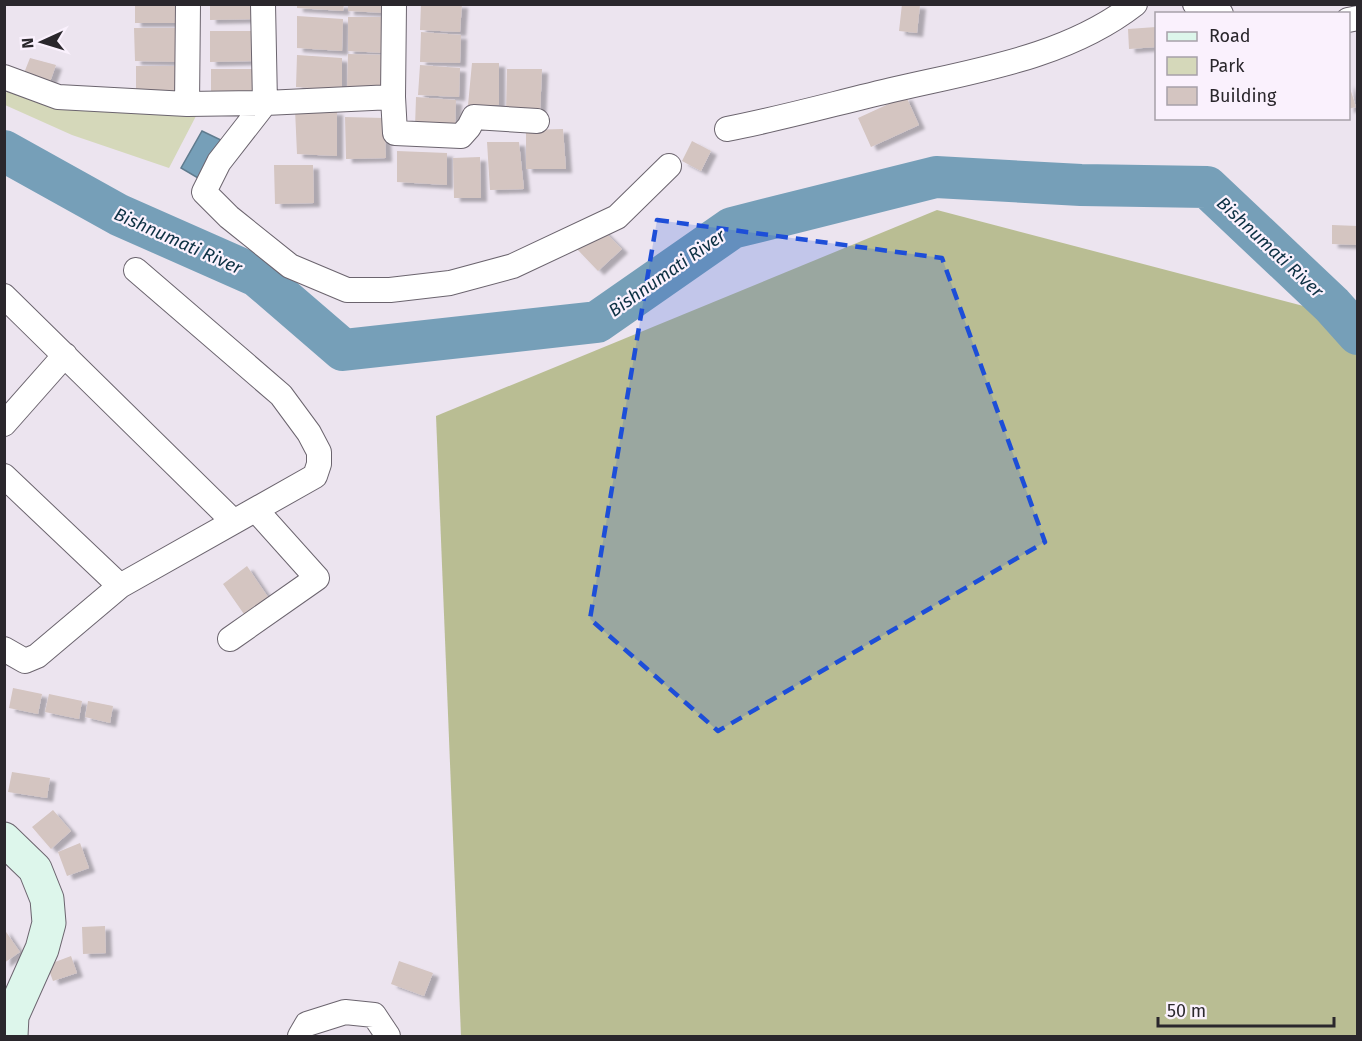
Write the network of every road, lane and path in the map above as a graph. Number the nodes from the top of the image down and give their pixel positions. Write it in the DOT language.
graph roads {
  1 [pos="188,4"];
  2 [pos="263,4"];
  3 [pos="394,4"];
  4 [pos="1135,4"];
  5 [pos="1194,4"];
  6 [pos="1216,12"];
  7 [pos="4,77"];
  8 [pos="393,97"];
  9 [pos="265,103"];
  10 [pos="188,104"];
  11 [pos="537,121"];
  12 [pos="727,129"];
  13 [pos="669,166"];
  14 [pos="135,270"];
  15 [pos="4,296"];
  16 [pos="65,355"];
  17 [pos="4,424"];
  18 [pos="4,476"];
  19 [pos="256,510"];
  20 [pos="233,521"];
  21 [pos="120,586"];
  22 [pos="230,639"];
  23 [pos="4,649"];
  24 [pos="4,839"];
  25 [pos="11,1036"];
  26 [pos="300,1036"];
  27 [pos="388,1036"];
  1 -- 10 [label="street"];
  2 -- 9 [label="street"];
  3 -- 8 [label="street"];
  4 -- 12 [label="street"];
  5 -- 6 [label="street"];
  7 -- 10 [label="street"];
  8 -- 9 [label="street"];
  8 -- 11 [label="street"];
  9 -- 10 [label="street"];
  9 -- 13 [label="street"];
  14 -- 19 [label="street"];
  15 -- 16 [label="street"];
  16 -- 17 [label="street"];
  16 -- 20 [label="street"];
  18 -- 21 [label="street"];
  19 -- 20 [label="street"];
  19 -- 22 [label="street"];
  20 -- 21 [label="street"];
  21 -- 23 [label="street"];
  24 -- 25 [label="street"];
  26 -- 27 [label="street"];
}
